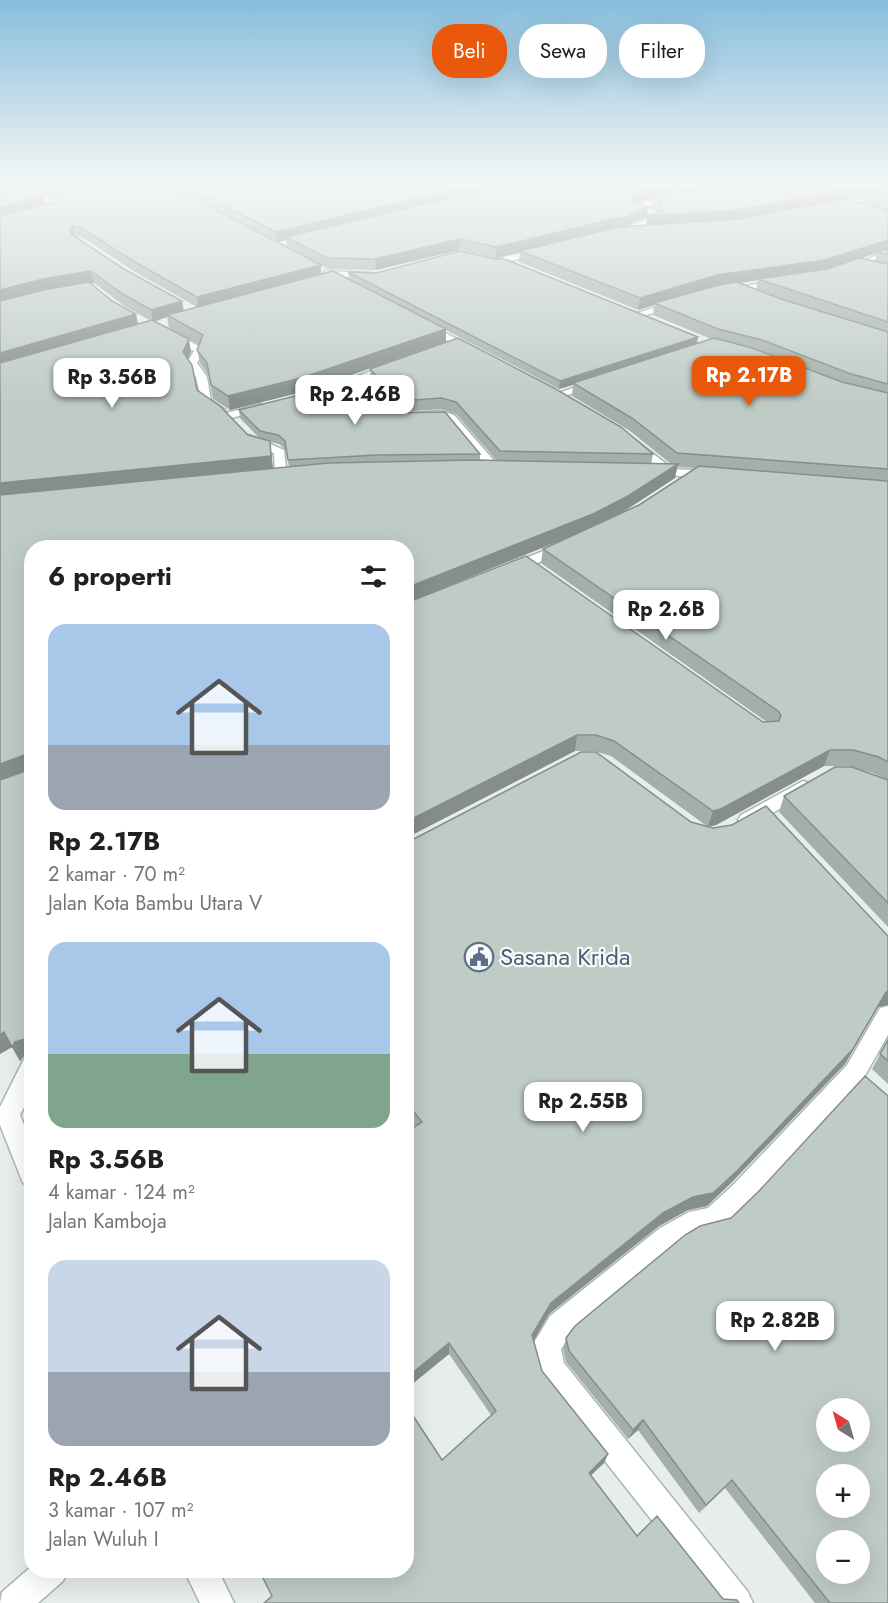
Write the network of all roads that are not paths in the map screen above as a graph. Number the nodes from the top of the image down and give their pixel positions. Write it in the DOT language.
graph roads {
  1 [pos="470,256"];
  2 [pos="528,256"];
  3 [pos="880,256"];
  4 [pos="505,261"];
  5 [pos="855,265"];
  6 [pos="517,266"];
  7 [pos="316,268"];
  8 [pos="877,269"];
  9 [pos="837,272"];
  10 [pos="381,274"];
  11 [pos="327,278"];
  12 [pos="792,280"];
  13 [pos="350,287"];
  14 [pos="735,288"];
  15 [pos="715,292"];
  16 [pos="760,297"];
  17 [pos="683,302"];
  18 [pos="418,322"];
  19 [pos="657,324"];
  20 [pos="161,325"];
  21 [pos="459,343"];
  22 [pos="442,349"];
  23 [pos="489,359"];
  24 [pos="406,361"];
  25 [pos="361,378"];
  26 [pos="609,379"];
  27 [pos="324,390"];
  28 [pos="558,396"];
  29 [pos="275,404"];
  30 [pos="236,425"];
  31 [pos="626,435"];
  32 [pos="471,468"];
  33 [pos="646,471"];
  34 [pos="670,472"];
  35 [pos="692,474"];
  36 [pos="281,476"];
  37 [pos="726,476"];
  38 [pos="672,487"];
  39 [pos="581,538"];
  40 [pos="527,563"];
  41 [pos="498,574"];
  42 [pos="546,575"];
  43 [pos="814,780"];
  44 [pos="764,811"];
  45 [pos="732,828"];
  46 [pos="779,828"];
  47 [pos="888,1015"];
  48 [pos="24,1082"];
  49 [pos="24,1154"];
  50 [pos="43,1578"];
  51 [pos="204,1578"];
  52 [pos="13,1603"];
  53 [pos="218,1603"];
  54 [pos="736,1603"];
  1 -- 4 [label="street"];
  2 -- 4 [label="street"];
  3 -- 5 [label="street"];
  4 -- 6 [label="street"];
  5 -- 8 [label="street"];
  5 -- 9 [label="street"];
  7 -- 11 [label="street"];
  10 -- 11 [label="street"];
  11 -- 13 [label="street"];
  12 -- 14 [label="street"];
  14 -- 15 [label="street"];
  14 -- 16 [label="street"];
  17 -- 19 [label="street"];
  18 -- 21 [label="street"];
  20 -- 30 [label="street"];
  21 -- 22 [label="street"];
  21 -- 23 [label="street"];
  24 -- 25 [label="street"];
  25 -- 27 [label="street"];
  25 -- 32 [label="street"];
  26 -- 28 [label="street"];
  29 -- 30 [label="street"];
  30 -- 36 [label="street"];
  31 -- 34 [label="street"];
  33 -- 34 [label="street"];
  34 -- 35 [label="street"];
  35 -- 37 [label="street"];
  35 -- 38 [label="street"];
  39 -- 40 [label="street"];
  40 -- 41 [label="street"];
  40 -- 42 [label="street"];
  43 -- 44 [label="street"];
  44 -- 45 [label="street"];
  44 -- 46 [label="street"];
  47 -- 54 [label="street"];
  48 -- 49 [label="street"];
  50 -- 52 [label="street"];
  51 -- 53 [label="street"];
}
